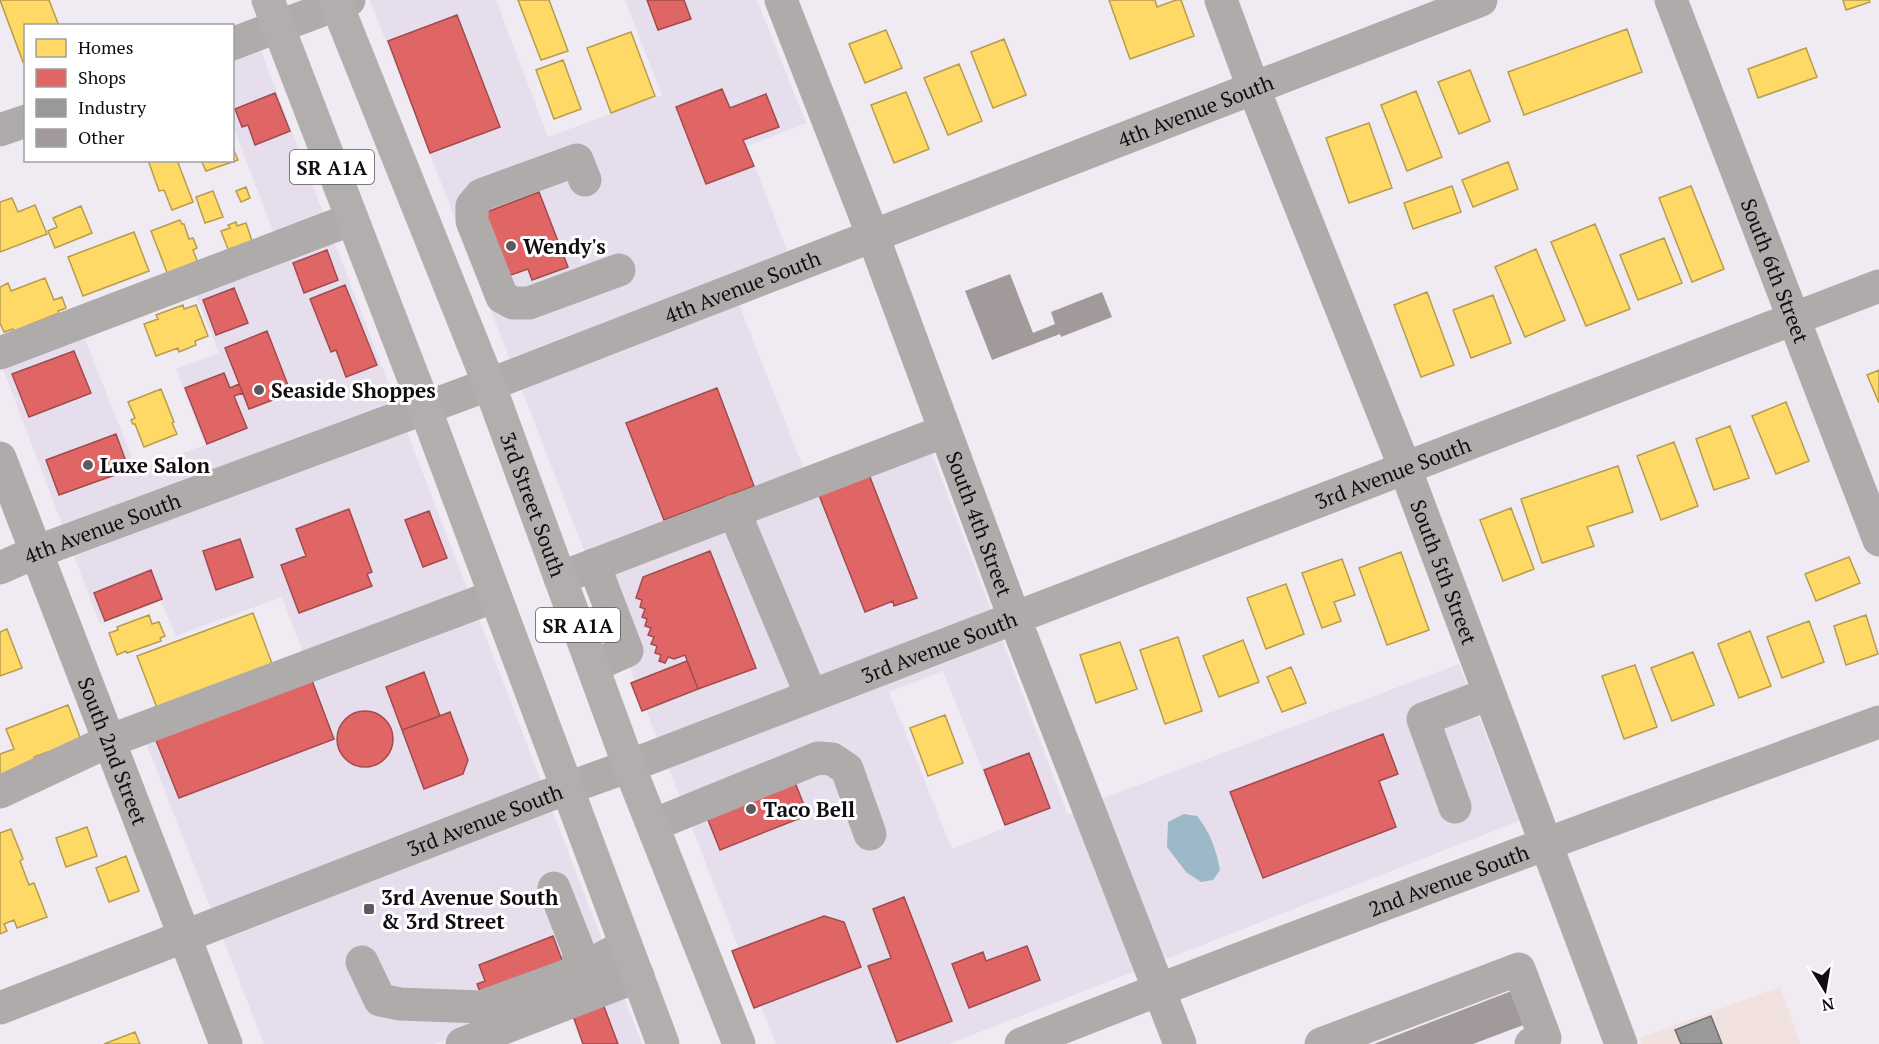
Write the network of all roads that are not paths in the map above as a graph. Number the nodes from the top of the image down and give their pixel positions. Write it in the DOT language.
graph roads {
  1 [pos="780,0"];
  2 [pos="1221,0"];
  3 [pos="1481,0"];
  4 [pos="1671,0"];
  5 [pos="340,2"];
  6 [pos="273,14"];
  7 [pos="234,43"];
  8 [pos="1253,87"];
  9 [pos="24,122"];
  10 [pos="0,130"];
  11 [pos="585,180"];
  12 [pos="352,219"];
  13 [pos="873,236"];
  14 [pos="619,270"];
  15 [pos="1879,286"];
  16 [pos="1795,319"];
  17 [pos="0,353"];
  18 [pos="489,384"];
  19 [pos="425,408"];
  20 [pos="945,431"];
  21 [pos="0,458"];
  22 [pos="1405,468"];
  23 [pos="734,511"];
  24 [pos="1879,540"];
  25 [pos="36,552"];
  26 [pos="594,565"];
  27 [pos="0,568"];
  28 [pos="560,578"];
  29 [pos="495,596"];
  30 [pos="1014,616"];
  31 [pos="593,666"];
  32 [pos="1489,694"];
  33 [pos="811,695"];
  34 [pos="1879,722"];
  35 [pos="109,741"];
  36 [pos="629,766"];
  37 [pos="567,788"];
  38 [pos="0,792"];
  39 [pos="1455,807"];
  40 [pos="652,825"];
  41 [pos="870,834"];
  42 [pos="1545,844"];
  43 [pos="554,888"];
  44 [pos="184,937"];
  45 [pos="626,945"];
  46 [pos="362,962"];
  47 [pos="577,972"];
  48 [pos="638,976"];
  49 [pos="1159,989"];
  50 [pos="0,1008"];
  51 [pos="226,1044"];
  52 [pos="462,1044"];
  53 [pos="663,1044"];
  54 [pos="739,1044"];
  55 [pos="1021,1044"];
  56 [pos="1180,1044"];
  57 [pos="1321,1044"];
  58 [pos="1531,1044"];
  59 [pos="1620,1044"];
  1 -- 13 [label="street, South 4th Street"];
  2 -- 8 [label="street, South 5th Street"];
  3 -- 8 [label="street, 4th Avenue South"];
  4 -- 16 [label="street, South 6th Street"];
  5 -- 6 [label="street"];
  5 -- 18 [label="main road, 3rd Street South / SR A1A"];
  6 -- 7 [label="street"];
  6 -- 12 [label="main road, SR A1A"];
  8 -- 13 [label="street, 4th Avenue South"];
  8 -- 22 [label="street, South 5th Street"];
  9 -- 10 [label="street"];
  11 -- 14 [label="street"];
  12 -- 17 [label="street"];
  12 -- 19 [label="main road, SR A1A"];
  13 -- 18 [label="street, 4th Avenue South"];
  13 -- 20 [label="street, South 4th Street"];
  15 -- 16 [label="street, 3rd Avenue South"];
  16 -- 22 [label="street, 3rd Avenue South"];
  16 -- 24 [label="street, South 6th Street"];
  18 -- 19 [label="street, 4th Avenue South"];
  18 -- 28 [label="main road, 3rd Street South / SR A1A"];
  19 -- 25 [label="street, 4th Avenue South"];
  19 -- 29 [label="main road, SR A1A"];
  20 -- 23 [label="street"];
  20 -- 30 [label="street, South 4th Street"];
  21 -- 25 [label="street, South 2nd Street"];
  22 -- 30 [label="street, 3rd Avenue South"];
  22 -- 32 [label="street, South 5th Street"];
  23 -- 26 [label="street"];
  23 -- 33 [label="street"];
  25 -- 27 [label="street, 4th Avenue South"];
  25 -- 35 [label="street, South 2nd Street"];
  26 -- 28 [label="street"];
  26 -- 31 [label="street"];
  28 -- 31 [label="main road, 3rd Street South / SR A1A"];
  29 -- 35 [label="street"];
  29 -- 37 [label="main road, SR A1A"];
  30 -- 33 [label="street, 3rd Avenue South"];
  30 -- 49 [label="street, South 4th Street"];
  31 -- 36 [label="main road, 3rd Street South / SR A1A"];
  32 -- 39 [label="street"];
  32 -- 42 [label="street, South 5th Street"];
  33 -- 36 [label="street, 3rd Avenue South"];
  34 -- 42 [label="street, 2nd Avenue South"];
  35 -- 38 [label="street"];
  35 -- 44 [label="street, South 2nd Street"];
  36 -- 37 [label="street, 3rd Avenue South"];
  36 -- 40 [label="main road, 3rd Street South / SR A1A"];
  37 -- 44 [label="street, 3rd Avenue South"];
  37 -- 45 [label="main road, SR A1A"];
  40 -- 41 [label="street"];
  40 -- 54 [label="main road, 3rd Street South / SR A1A"];
  42 -- 49 [label="street, 2nd Avenue South"];
  42 -- 59 [label="street, South 5th Street"];
  43 -- 47 [label="street"];
  44 -- 50 [label="street, 3rd Avenue South"];
  44 -- 51 [label="street, South 2nd Street"];
  45 -- 47 [label="street"];
  45 -- 48 [label="main road, SR A1A"];
  46 -- 47 [label="street"];
  48 -- 52 [label="street"];
  48 -- 53 [label="main road, SR A1A"];
  49 -- 55 [label="street, 2nd Avenue South"];
  49 -- 56 [label="street, South 4th Street"];
  57 -- 58 [label="street"];
}
